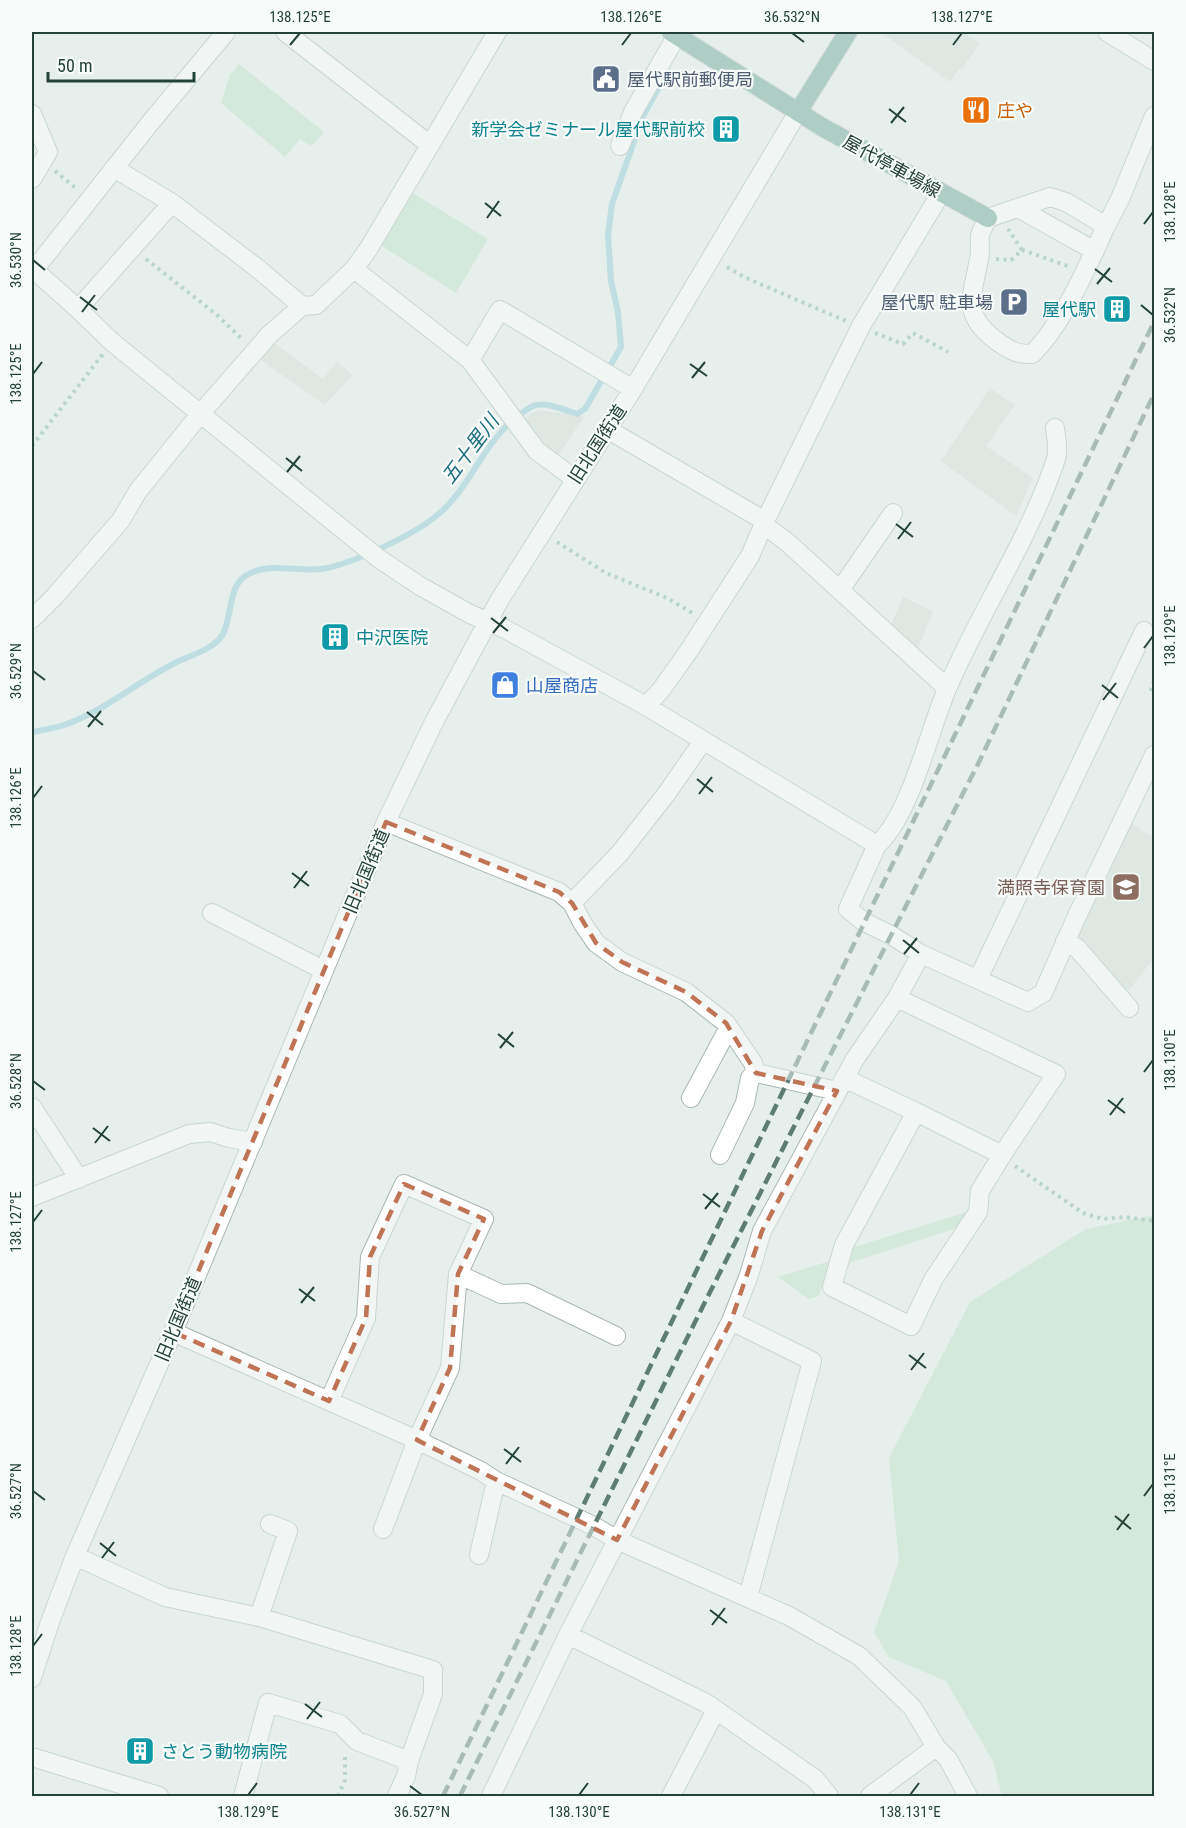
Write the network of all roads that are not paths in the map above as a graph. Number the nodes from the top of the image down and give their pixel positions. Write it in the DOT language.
graph roads {
  1 [pos="226,32"];
  2 [pos="285,32"];
  3 [pos="497,32"];
  4 [pos="848,32"];
  5 [pos="1107,32"];
  6 [pos="674,33"];
  7 [pos="1155,61"];
  8 [pos="798,112"];
  9 [pos="32,114"];
  10 [pos="1155,116"];
  11 [pos="430,145"];
  12 [pos="620,146"];
  13 [pos="114,168"];
  14 [pos="32,178"];
  15 [pos="941,193"];
  16 [pos="172,203"];
  17 [pos="1018,208"];
  18 [pos="988,219"];
  19 [pos="1106,226"];
  20 [pos="1095,251"];
  21 [pos="33,269"];
  22 [pos="354,269"];
  23 [pos="302,306"];
  24 [pos="78,309"];
  25 [pos="470,360"];
  26 [pos="633,389"];
  27 [pos="201,413"];
  28 [pos="1054,428"];
  29 [pos="607,429"];
  30 [pos="575,479"];
  31 [pos="893,513"];
  32 [pos="765,521"];
  33 [pos="840,590"];
  34 [pos="32,619"];
  35 [pos="487,621"];
  36 [pos="1144,631"];
  37 [pos="947,688"];
  38 [pos="646,706"];
  39 [pos="703,741"];
  40 [pos="1155,755"];
  41 [pos="1150,774"];
  42 [pos="386,822"];
  43 [pos="877,845"];
  44 [pos="572,903"];
  45 [pos="212,913"];
  46 [pos="1065,940"];
  47 [pos="921,954"];
  48 [pos="323,970"];
  49 [pos="978,979"];
  50 [pos="897,998"];
  51 [pos="1129,1008"];
  52 [pos="729,1027"];
  53 [pos="756,1073"];
  54 [pos="841,1084"];
  55 [pos="691,1098"];
  56 [pos="32,1107"];
  57 [pos="916,1112"];
  58 [pos="253,1142"];
  59 [pos="720,1155"];
  60 [pos="1002,1155"];
  61 [pos="79,1179"];
  62 [pos="32,1197"];
  63 [pos="458,1274"];
  64 [pos="732,1321"];
  65 [pos="173,1332"];
  66 [pos="616,1336"];
  67 [pos="329,1401"];
  68 [pos="417,1440"];
  69 [pos="496,1481"];
  70 [pos="270,1524"];
  71 [pos="383,1529"];
  72 [pos="617,1540"];
  73 [pos="479,1555"];
  74 [pos="75,1556"];
  75 [pos="748,1597"];
  76 [pos="259,1617"];
  77 [pos="568,1635"];
  78 [pos="32,1678"];
  79 [pos="716,1710"];
  80 [pos="936,1747"];
  81 [pos="32,1756"];
  82 [pos="409,1761"];
  83 [pos="159,1797"];
  84 [pos="243,1797"];
  85 [pos="397,1797"];
  86 [pos="491,1797"];
  87 [pos="671,1797"];
  88 [pos="829,1797"];
  89 [pos="870,1797"];
  90 [pos="968,1797"];
  1 -- 13 [label="street"];
  2 -- 11 [label="street"];
  3 -- 11 [label="street"];
  4 -- 8 [label="main road"];
  5 -- 7 [label="street"];
  6 -- 8 [label="main road, 屋代停車場線"];
  6 -- 12 [label="street"];
  8 -- 15 [label="main road, 屋代停車場線"];
  8 -- 26 [label="street, 旧北国街道"];
  9 -- 14 [label="street"];
  10 -- 19 [label="street"];
  11 -- 22 [label="street"];
  13 -- 16 [label="street"];
  13 -- 21 [label="street"];
  15 -- 18 [label="main road, 屋代停車場線"];
  15 -- 32 [label="street"];
  16 -- 23 [label="street"];
  16 -- 24 [label="street"];
  17 -- 18 [label="street"];
  17 -- 19 [label="street"];
  17 -- 20 [label="street"];
  18 -- 20 [label="street"];
  19 -- 20 [label="street"];
  21 -- 24 [label="street"];
  22 -- 23 [label="street"];
  22 -- 25 [label="street"];
  23 -- 27 [label="street"];
  24 -- 27 [label="street"];
  25 -- 26 [label="street"];
  25 -- 30 [label="street"];
  26 -- 29 [label="street, 旧北国街道"];
  27 -- 34 [label="street"];
  27 -- 35 [label="street"];
  28 -- 37 [label="street"];
  29 -- 30 [label="street, 旧北国街道"];
  29 -- 32 [label="street"];
  30 -- 35 [label="street, 旧北国街道"];
  31 -- 33 [label="street"];
  32 -- 33 [label="street"];
  32 -- 38 [label="street"];
  33 -- 37 [label="street"];
  35 -- 38 [label="street"];
  35 -- 42 [label="street, 旧北国街道"];
  36 -- 49 [label="street"];
  37 -- 43 [label="street"];
  38 -- 39 [label="street"];
  39 -- 43 [label="street"];
  39 -- 44 [label="street"];
  40 -- 41 [label="street"];
  41 -- 46 [label="street"];
  42 -- 44 [label="street"];
  42 -- 48 [label="street, 旧北国街道"];
  43 -- 47 [label="street"];
  44 -- 52 [label="street"];
  45 -- 48 [label="street"];
  46 -- 49 [label="street"];
  46 -- 51 [label="street"];
  47 -- 49 [label="street"];
  47 -- 50 [label="street"];
  48 -- 58 [label="street, 旧北国街道"];
  50 -- 54 [label="street"];
  50 -- 60 [label="street"];
  52 -- 53 [label="street"];
  52 -- 55 [label="street"];
  53 -- 54 [label="street"];
  53 -- 59 [label="street"];
  54 -- 57 [label="street"];
  54 -- 64 [label="street"];
  56 -- 61 [label="street"];
  57 -- 60 [label="street"];
  57 -- 60 [label="street"];
  58 -- 61 [label="street"];
  58 -- 65 [label="street, 旧北国街道"];
  61 -- 62 [label="street"];
  63 -- 66 [label="street"];
  63 -- 67 [label="street"];
  63 -- 68 [label="street"];
  64 -- 72 [label="street"];
  64 -- 75 [label="street"];
  65 -- 67 [label="street"];
  65 -- 74 [label="street, 旧北国街道"];
  67 -- 68 [label="street"];
  68 -- 69 [label="street"];
  68 -- 71 [label="street"];
  69 -- 72 [label="street"];
  69 -- 73 [label="street"];
  70 -- 76 [label="street"];
  72 -- 75 [label="street"];
  72 -- 77 [label="street"];
  74 -- 76 [label="street"];
  74 -- 78 [label="street, 旧北国街道"];
  75 -- 80 [label="street"];
  76 -- 82 [label="street"];
  77 -- 79 [label="street"];
  77 -- 86 [label="street"];
  79 -- 87 [label="street"];
  79 -- 88 [label="street"];
  80 -- 89 [label="street"];
  80 -- 90 [label="street"];
  81 -- 83 [label="street"];
  82 -- 84 [label="street"];
  82 -- 85 [label="street"];
}
